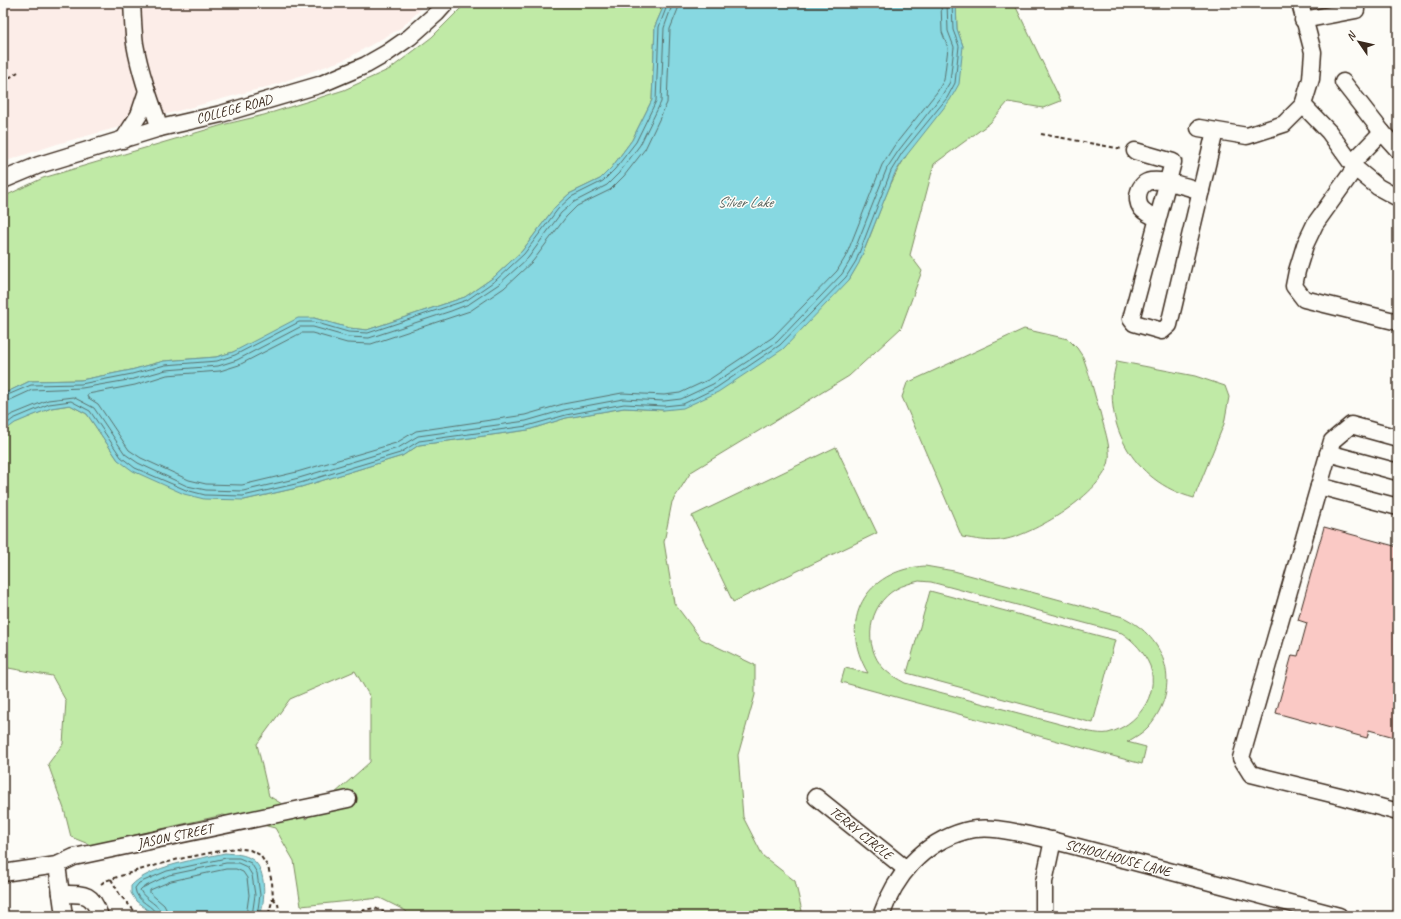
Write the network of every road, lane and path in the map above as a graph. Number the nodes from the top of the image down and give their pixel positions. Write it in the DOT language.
graph roads {
  1 [pos="132,3"];
  2 [pos="446,3"];
  3 [pos="1300,3"];
  4 [pos="1355,3"];
  5 [pos="1324,9"];
  6 [pos="1303,20"];
  7 [pos="18,72"];
  8 [pos="3,82"];
  9 [pos="1343,82"];
  10 [pos="147,91"];
  11 [pos="1303,105"];
  12 [pos="160,128"];
  13 [pos="1199,128"];
  14 [pos="1215,131"];
  15 [pos="1382,132"];
  16 [pos="1041,134"];
  17 [pos="123,140"];
  18 [pos="1398,150"];
  19 [pos="1135,151"];
  20 [pos="1354,165"];
  21 [pos="3,180"];
  22 [pos="1167,182"];
  23 [pos="1201,191"];
  24 [pos="1398,198"];
  25 [pos="1157,218"];
  26 [pos="1398,322"];
  27 [pos="1398,438"];
  28 [pos="1328,453"];
  29 [pos="1398,472"];
  30 [pos="1319,486"];
  31 [pos="1398,507"];
  32 [pos="816,797"];
  33 [pos="348,799"];
  34 [pos="1398,812"];
  35 [pos="1053,840"];
  36 [pos="57,865"];
  37 [pos="906,869"];
  38 [pos="3,873"];
  39 [pos="111,879"];
  40 [pos="101,884"];
  41 [pos="61,894"];
  42 [pos="273,898"];
  43 [pos="64,916"];
  44 [pos="100,916"];
  45 [pos="139,916"];
  46 [pos="268,916"];
  47 [pos="280,916"];
  48 [pos="334,916"];
  49 [pos="387,916"];
  50 [pos="881,916"];
  51 [pos="1044,916"];
  52 [pos="1338,916"];
  1 -- 10 [label="street"];
  2 -- 12 [label="street, COLLEGE ROAD"];
  3 -- 6 [label="street"];
  4 -- 5 [label="street"];
  5 -- 6 [label="street"];
  6 -- 11 [label="street"];
  7 -- 8 [label="path"];
  9 -- 15 [label="street"];
  10 -- 12 [label="street"];
  10 -- 17 [label="street"];
  11 -- 14 [label="street"];
  11 -- 20 [label="street"];
  12 -- 17 [label="street, COLLEGE ROAD"];
  13 -- 14 [label="street"];
  14 -- 23 [label="street"];
  15 -- 18 [label="street"];
  15 -- 20 [label="street"];
  16 -- 19 [label="path"];
  17 -- 21 [label="street, COLLEGE ROAD"];
  19 -- 22 [label="street"];
  20 -- 24 [label="street"];
  20 -- 26 [label="street"];
  22 -- 23 [label="street"];
  22 -- 25 [label="street"];
  22 -- 25 [label="street"];
  23 -- 25 [label="street"];
  27 -- 28 [label="street"];
  28 -- 29 [label="street"];
  28 -- 30 [label="street"];
  30 -- 31 [label="street"];
  30 -- 34 [label="street"];
  32 -- 37 [label="street, TERRY CIRCLE"];
  33 -- 36 [label="street, JASON STREET"];
  35 -- 37 [label="street, SCHOOLHOUSE LANE"];
  35 -- 51 [label="street"];
  35 -- 52 [label="street, SCHOOLHOUSE LANE"];
  36 -- 38 [label="street, JASON STREET"];
  36 -- 41 [label="street"];
  37 -- 50 [label="street, SCHOOLHOUSE LANE"];
  39 -- 40 [label="path"];
  39 -- 42 [label="path"];
  39 -- 45 [label="path"];
  41 -- 43 [label="street"];
  41 -- 44 [label="street"];
  42 -- 46 [label="path"];
  42 -- 47 [label="path"];
  48 -- 49 [label="path"];
}
